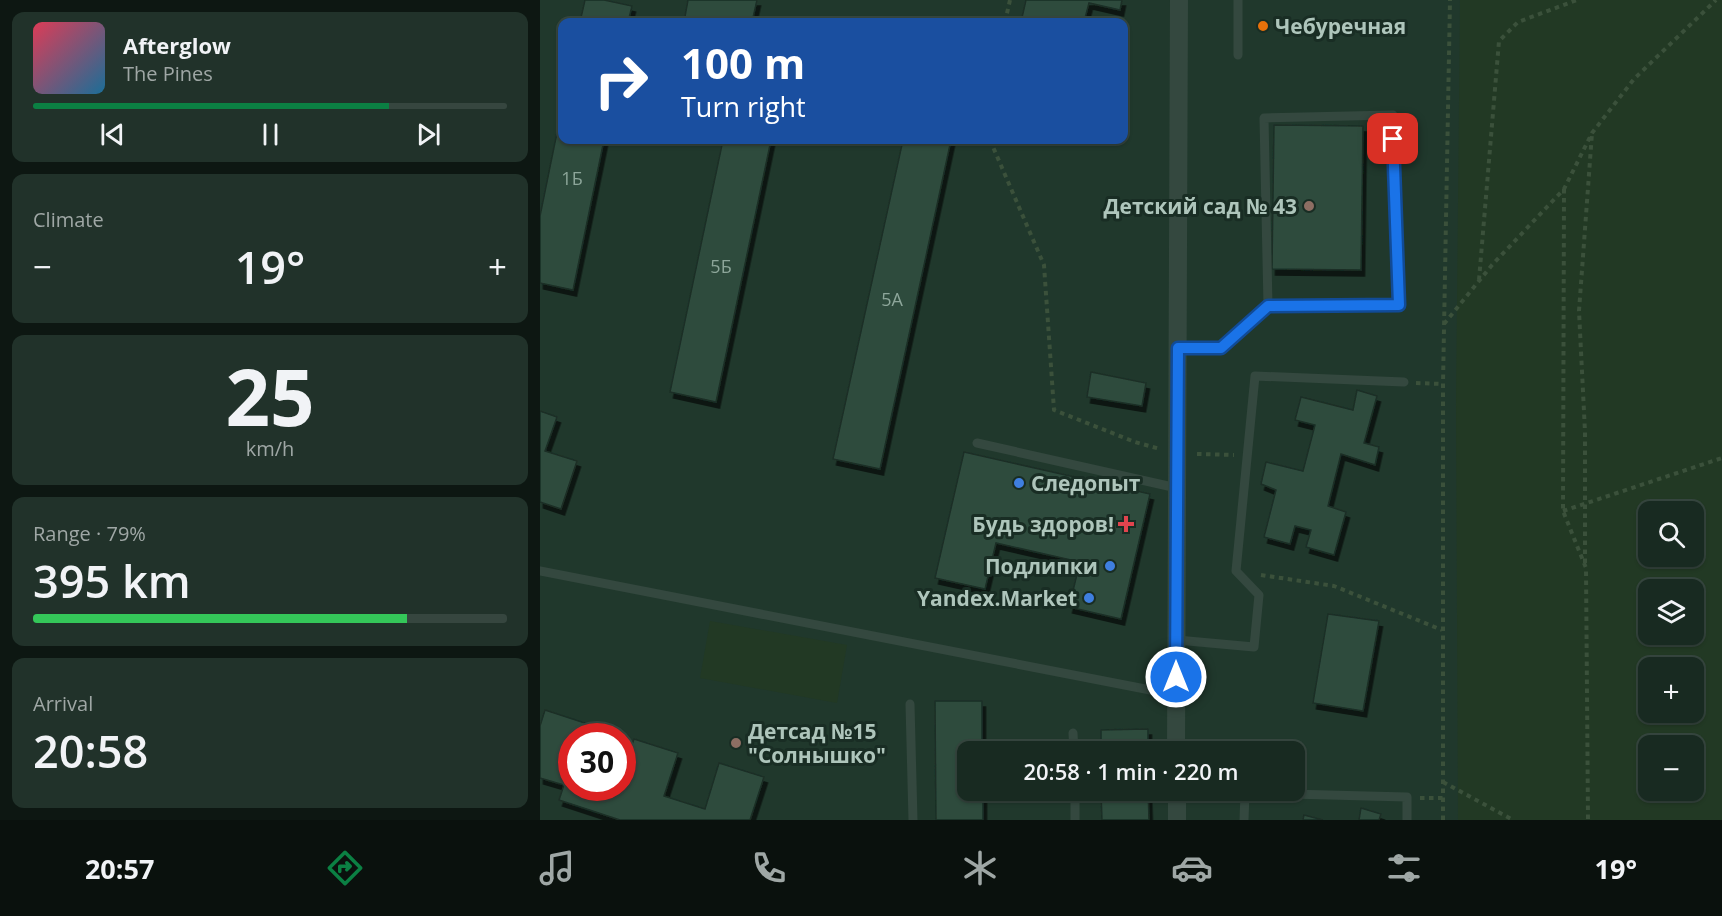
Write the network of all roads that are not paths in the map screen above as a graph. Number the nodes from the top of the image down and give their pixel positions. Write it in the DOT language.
graph roads {
  1 [pos="1179,0"];
  2 [pos="1238,0"];
  3 [pos="1238,55"];
  4 [pos="1268,306"];
  5 [pos="1178,348"];
  6 [pos="1404,382"];
  7 [pos="977,443"];
  8 [pos="1177,488"];
  9 [pos="540,571"];
  10 [pos="1177,640"];
  11 [pos="1176,695"];
  12 [pos="910,704"];
  13 [pos="1073,733"];
  14 [pos="1073,741"];
  15 [pos="1176,741"];
  16 [pos="1075,801"];
  17 [pos="1177,801"];
  18 [pos="913,820"];
  19 [pos="1075,820"];
  20 [pos="1177,820"];
  21 [pos="1244,820"];
  22 [pos="1407,820"];
  1 -- 5 [label="street"];
  2 -- 3 [label="lane"];
  4 -- 4 [label="lane"];
  4 -- 5 [label="lane"];
  5 -- 8 [label="street"];
  6 -- 10 [label="lane"];
  7 -- 8 [label="lane"];
  8 -- 10 [label="street"];
  9 -- 11 [label="lane"];
  10 -- 11 [label="street"];
  11 -- 15 [label="street"];
  12 -- 18 [label="lane"];
  13 -- 14 [label="lane"];
  16 -- 19 [label="lane"];
  17 -- 20 [label="street"];
  21 -- 22 [label="lane"];
}
